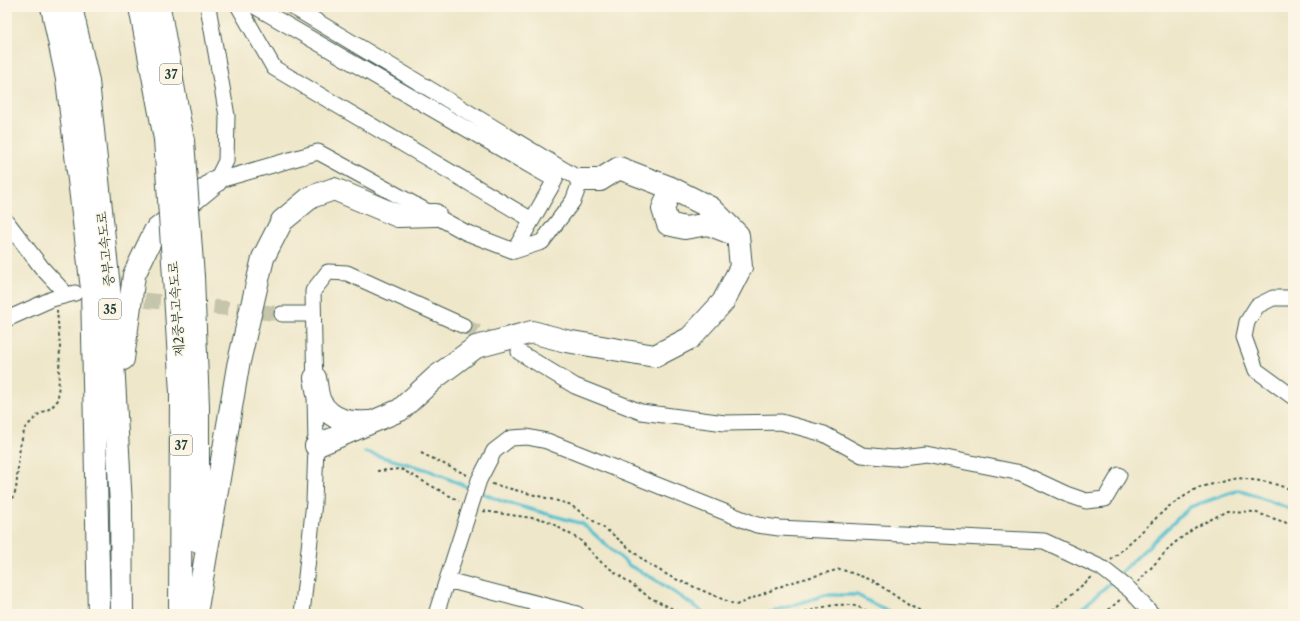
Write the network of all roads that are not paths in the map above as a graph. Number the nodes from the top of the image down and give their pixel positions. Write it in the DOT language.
graph roads {
  1 [pos="52,7"];
  2 [pos="71,7"];
  3 [pos="140,7"];
  4 [pos="159,7"];
  5 [pos="208,7"];
  6 [pos="239,7"];
  7 [pos="256,7"];
  8 [pos="292,7"];
  9 [pos="314,7"];
  10 [pos="325,26"];
  11 [pos="174,140"];
  12 [pos="581,180"];
  13 [pos="216,181"];
  14 [pos="671,188"];
  15 [pos="435,216"];
  16 [pos="532,220"];
  17 [pos="7,222"];
  18 [pos="738,236"];
  19 [pos="514,251"];
  20 [pos="1293,298"];
  21 [pos="282,314"];
  22 [pos="313,314"];
  23 [pos="7,319"];
  24 [pos="464,326"];
  25 [pos="519,352"];
  26 [pos="315,378"];
  27 [pos="1293,397"];
  28 [pos="116,416"];
  29 [pos="372,422"];
  30 [pos="316,446"];
  31 [pos="1119,475"];
  32 [pos="447,580"];
  33 [pos="527,607"];
  34 [pos="192,612"];
  35 [pos="99,614"];
  36 [pos="122,614"];
  37 [pos="302,614"];
  38 [pos="436,614"];
  39 [pos="577,614"];
  40 [pos="1152,614"];
  1 -- 35 [label="highway, 중부고속도로 / 35"];
  2 -- 28 [label="highway, 중부고속도로 / 35"];
  3 -- 11 [label="highway, 제2중부고속도로 / 37"];
  4 -- 11 [label="highway, 제2중부고속도로 / 37"];
  5 -- 13 [label="street"];
  6 -- 16 [label="street"];
  7 -- 16 [label="street"];
  8 -- 10 [label="street"];
  9 -- 10 [label="street"];
  10 -- 12 [label="street"];
  11 -- 34 [label="highway, 제2중부고속도로 / 37, bridge"];
  12 -- 14 [label="highway"];
  12 -- 19 [label="street"];
  13 -- 15 [label="street"];
  13 -- 28 [label="highway"];
  14 -- 18 [label="highway"];
  14 -- 18 [label="highway"];
  15 -- 19 [label="street"];
  15 -- 34 [label="highway"];
  16 -- 19 [label="street"];
  17 -- 23 [label="street"];
  18 -- 29 [label="highway"];
  20 -- 27 [label="street"];
  21 -- 22 [label="street"];
  22 -- 24 [label="street"];
  22 -- 26 [label="street"];
  25 -- 31 [label="street"];
  26 -- 29 [label="highway"];
  26 -- 30 [label="street"];
  28 -- 36 [label="highway, 중부고속도로 / 35"];
  29 -- 30 [label="highway"];
  30 -- 37 [label="street"];
  32 -- 33 [label="street"];
  32 -- 38 [label="street"];
  32 -- 40 [label="street"];
  33 -- 39 [label="street"];
}
